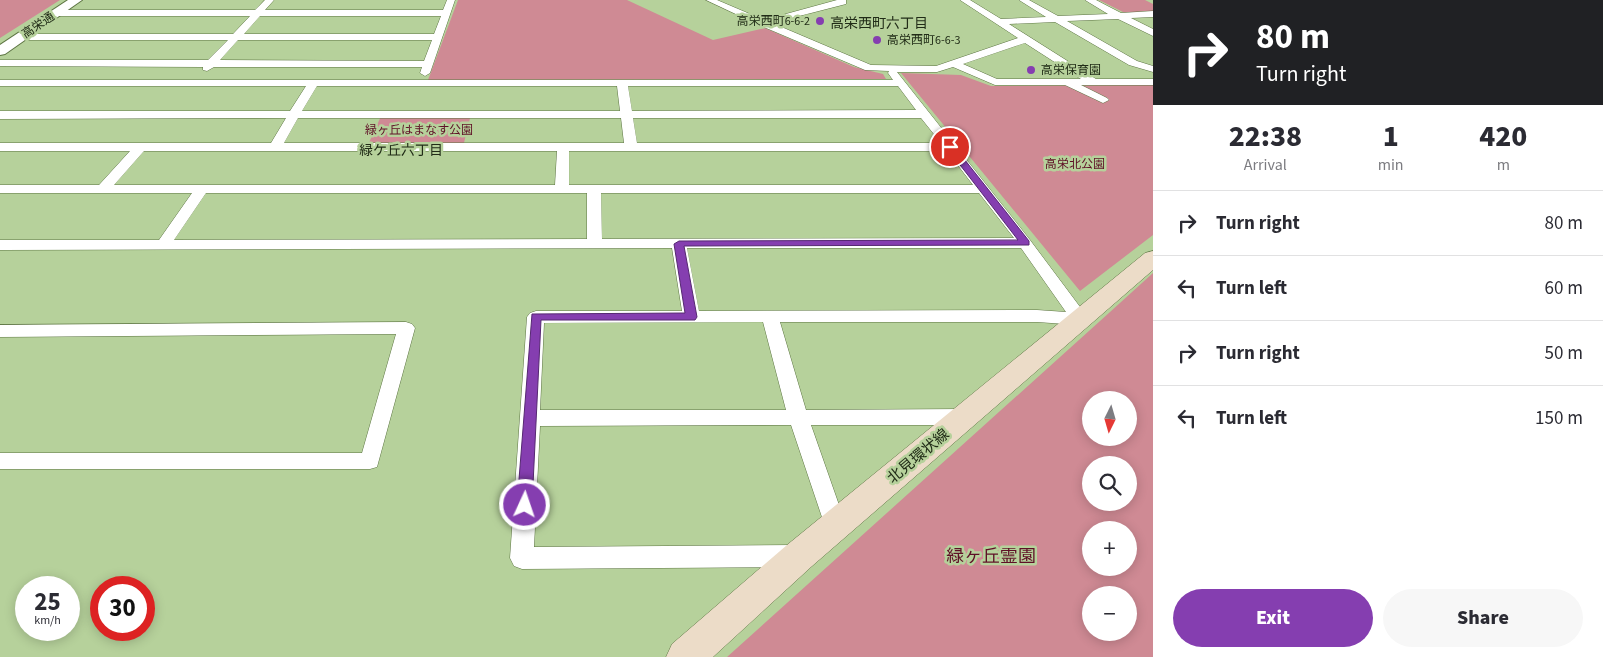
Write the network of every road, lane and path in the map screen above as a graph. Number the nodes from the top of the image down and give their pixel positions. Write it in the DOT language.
graph roads {
  1 [pos="76,0"];
  2 [pos="270,0"];
  3 [pos="450,0"];
  4 [pos="841,0"];
  5 [pos="964,0"];
  6 [pos="1023,0"];
  7 [pos="1090,0"];
  8 [pos="717,1"];
  9 [pos="57,13"];
  10 [pos="258,13"];
  11 [pos="446,13"];
  12 [pos="1153,14"];
  13 [pos="1120,16"];
  14 [pos="1056,19"];
  15 [pos="999,22"];
  16 [pos="762,23"];
  17 [pos="1153,33"];
  18 [pos="22,36"];
  19 [pos="236,36"];
  20 [pos="437,37"];
  21 [pos="1026,39"];
  22 [pos="0,51"];
  23 [pos="0,64"];
  24 [pos="211,64"];
  25 [pos="428,64"];
  26 [pos="955,64"];
  27 [pos="889,68"];
  28 [pos="1153,69"];
  29 [pos="1065,82"];
  30 [pos="1095,82"];
  31 [pos="1153,82"];
  32 [pos="0,83"];
  33 [pos="192,83"];
  34 [pos="313,83"];
  35 [pos="422,83"];
  36 [pos="622,83"];
  37 [pos="900,83"];
  38 [pos="1103,100"];
  39 [pos="295,114"];
  40 [pos="626,114"];
  41 [pos="924,114"];
  42 [pos="0,115"];
  43 [pos="141,146"];
  44 [pos="274,146"];
  45 [pos="0,147"];
  46 [pos="631,147"];
  47 [pos="950,147"];
  48 [pos="563,148"];
  49 [pos="0,189"];
  50 [pos="103,189"];
  51 [pos="202,189"];
  52 [pos="562,189"];
  53 [pos="594,189"];
  54 [pos="983,189"];
  55 [pos="1025,243"];
  56 [pos="0,244"];
  57 [pos="164,244"];
  58 [pos="595,244"];
  59 [pos="679,244"];
  60 [pos="1153,258"];
  61 [pos="770,316"];
  62 [pos="691,317"];
  63 [pos="1080,320"];
  64 [pos="0,331"];
  65 [pos="798,416"];
  66 [pos="965,417"];
  67 [pos="529,418"];
  68 [pos="0,461"];
  69 [pos="835,525"];
  70 [pos="799,556"];
  71 [pos="685,657"];
  1 -- 9 [label="street, 高栄通"];
  2 -- 10 [label="street"];
  3 -- 11 [label="street"];
  4 -- 16 [label="street"];
  5 -- 15 [label="street"];
  6 -- 14 [label="street"];
  7 -- 13 [label="street"];
  8 -- 16 [label="street"];
  9 -- 10 [label="street"];
  9 -- 18 [label="street, 高栄通"];
  10 -- 11 [label="street"];
  10 -- 19 [label="street"];
  11 -- 20 [label="street"];
  12 -- 13 [label="street"];
  13 -- 14 [label="street"];
  13 -- 17 [label="street"];
  14 -- 15 [label="street"];
  14 -- 28 [label="street"];
  15 -- 21 [label="street"];
  16 -- 27 [label="street"];
  18 -- 19 [label="street"];
  18 -- 22 [label="street, 高栄通"];
  19 -- 20 [label="street"];
  19 -- 24 [label="street"];
  20 -- 25 [label="street"];
  21 -- 26 [label="street"];
  21 -- 30 [label="street"];
  23 -- 24 [label="street"];
  24 -- 25 [label="street"];
  24 -- 33 [label="street"];
  25 -- 35 [label="street"];
  26 -- 27 [label="street"];
  26 -- 29 [label="street"];
  27 -- 37 [label="street"];
  29 -- 30 [label="street"];
  29 -- 38 [label="street"];
  30 -- 31 [label="street"];
  32 -- 33 [label="street"];
  33 -- 34 [label="street"];
  34 -- 35 [label="street"];
  34 -- 39 [label="street"];
  35 -- 36 [label="street"];
  36 -- 37 [label="street"];
  36 -- 40 [label="street"];
  37 -- 41 [label="street"];
  39 -- 40 [label="street"];
  39 -- 42 [label="street"];
  39 -- 44 [label="street"];
  40 -- 41 [label="street"];
  40 -- 46 [label="street"];
  41 -- 47 [label="street"];
  43 -- 44 [label="street"];
  43 -- 45 [label="street"];
  43 -- 50 [label="street"];
  44 -- 48 [label="street"];
  46 -- 47 [label="street"];
  46 -- 48 [label="street"];
  47 -- 54 [label="street"];
  48 -- 52 [label="street"];
  49 -- 50 [label="street"];
  50 -- 51 [label="street"];
  51 -- 52 [label="street"];
  51 -- 57 [label="street"];
  52 -- 53 [label="street"];
  53 -- 54 [label="street"];
  53 -- 58 [label="street"];
  54 -- 55 [label="street"];
  55 -- 59 [label="street"];
  55 -- 63 [label="street"];
  56 -- 57 [label="street"];
  57 -- 58 [label="street"];
  58 -- 59 [label="street"];
  59 -- 62 [label="street"];
  60 -- 63 [label="main road, 北見環状線"];
  61 -- 62 [label="street"];
  61 -- 63 [label="street"];
  61 -- 65 [label="street"];
  62 -- 67 [label="street"];
  63 -- 66 [label="main road, 北見環状線"];
  64 -- 68 [label="street"];
  65 -- 66 [label="street"];
  65 -- 67 [label="street"];
  65 -- 69 [label="street"];
  66 -- 69 [label="main road, 北見環状線"];
  67 -- 70 [label="street"];
  69 -- 70 [label="main road, 北見環状線"];
  70 -- 71 [label="main road, 北見環状線"];
}
